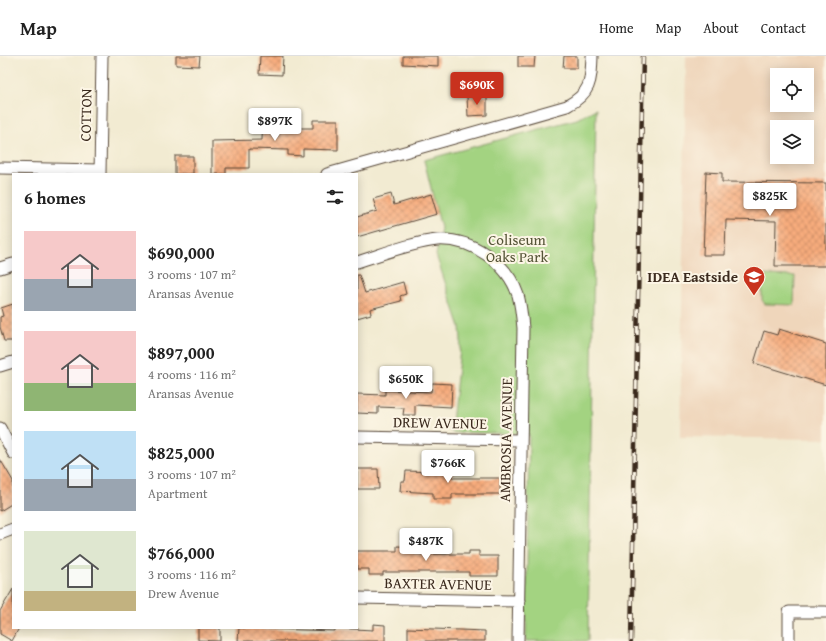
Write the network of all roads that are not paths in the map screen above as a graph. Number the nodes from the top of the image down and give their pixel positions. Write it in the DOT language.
graph roads {
  1 [pos="102,56"];
  2 [pos="592,56"];
  3 [pos="0,168"];
  4 [pos="100,172"];
  5 [pos="331,173"];
  6 [pos="358,262"];
  7 [pos="12,264"];
  8 [pos="0,268"];
  9 [pos="12,362"];
  10 [pos="0,366"];
  11 [pos="0,428"];
  12 [pos="358,436"];
  13 [pos="521,440"];
  14 [pos="12,451"];
  15 [pos="12,529"];
  16 [pos="0,534"];
  17 [pos="358,598"];
  18 [pos="519,601"];
  19 [pos="826,612"];
  20 [pos="518,641"];
  21 [pos="789,641"];
  1 -- 4 [label="street, COTTON"];
  2 -- 5 [label="street"];
  3 -- 4 [label="street"];
  6 -- 13 [label="street, AMBROSIA AVENUE"];
  7 -- 8 [label="street"];
  9 -- 10 [label="street"];
  11 -- 14 [label="street"];
  12 -- 13 [label="street, DREW AVENUE"];
  13 -- 18 [label="street, AMBROSIA AVENUE"];
  15 -- 16 [label="street"];
  17 -- 18 [label="street, BAXTER AVENUE"];
  18 -- 20 [label="street, AMBROSIA AVENUE"];
  19 -- 21 [label="street"];
}
